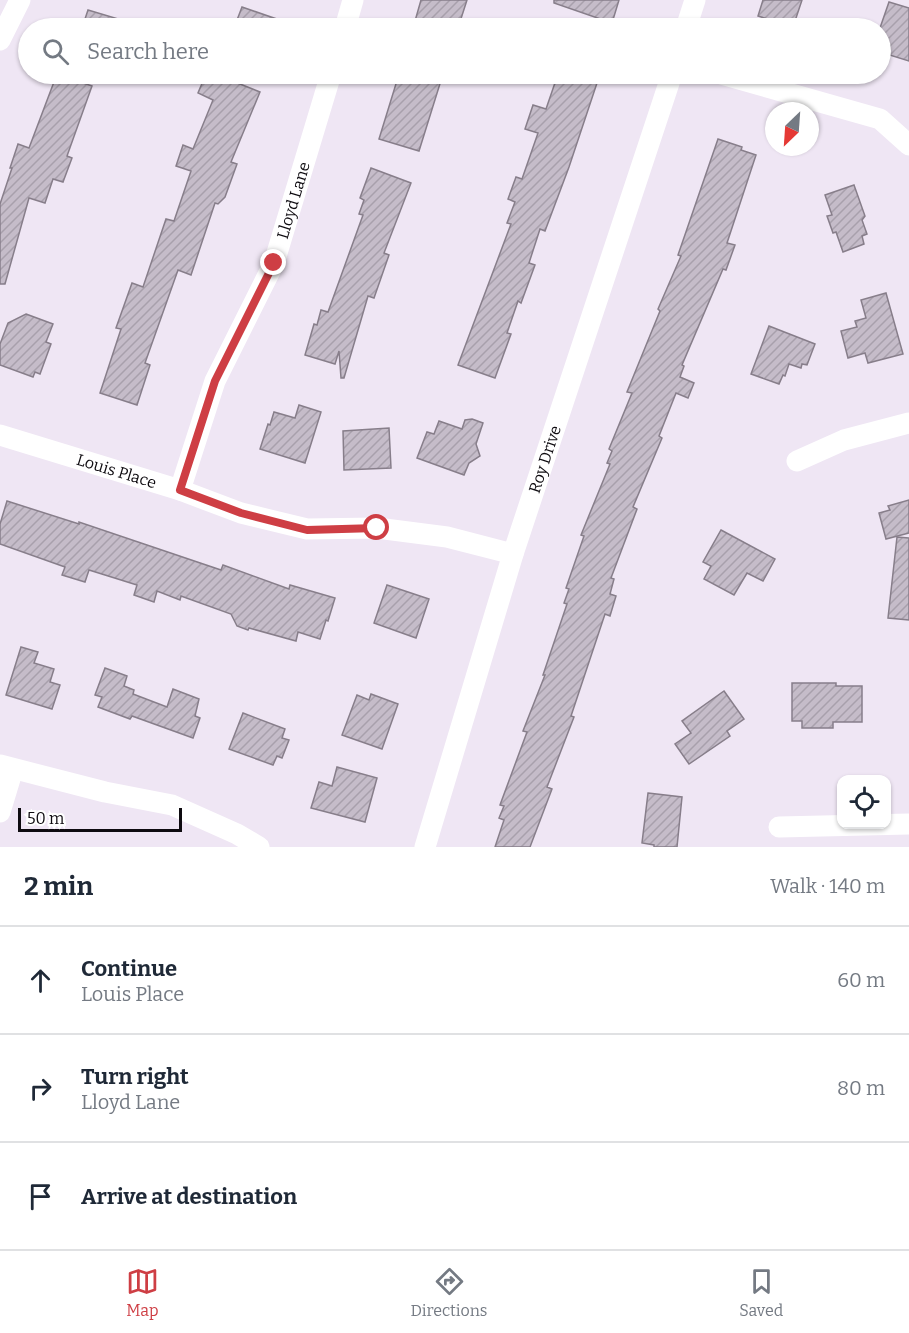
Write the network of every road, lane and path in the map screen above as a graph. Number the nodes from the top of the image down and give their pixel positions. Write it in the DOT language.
graph roads {
  1 [pos="20,0"];
  2 [pos="353,0"];
  3 [pos="695,0"];
  4 [pos="348,18"];
  5 [pos="689,18"];
  6 [pos="0,40"];
  7 [pos="328,84"];
  8 [pos="669,84"];
  9 [pos="756,84"];
  10 [pos="909,145"];
  11 [pos="909,423"];
  12 [pos="0,435"];
  13 [pos="797,461"];
  14 [pos="180,490"];
  15 [pos="513,554"];
  16 [pos="7,767"];
  17 [pos="0,812"];
  18 [pos="909,824"];
  19 [pos="779,827"];
  20 [pos="259,847"];
  21 [pos="425,847"];
  1 -- 6 [label="street"];
  2 -- 4 [label="street"];
  3 -- 5 [label="street"];
  7 -- 14 [label="street, Lloyd Lane"];
  8 -- 15 [label="street, Roy Drive"];
  9 -- 10 [label="street"];
  11 -- 13 [label="street"];
  12 -- 14 [label="street, Louis Place"];
  14 -- 15 [label="street, Louis Place"];
  15 -- 21 [label="street, Roy Drive"];
  16 -- 17 [label="street"];
  16 -- 20 [label="street"];
  18 -- 19 [label="street"];
}
